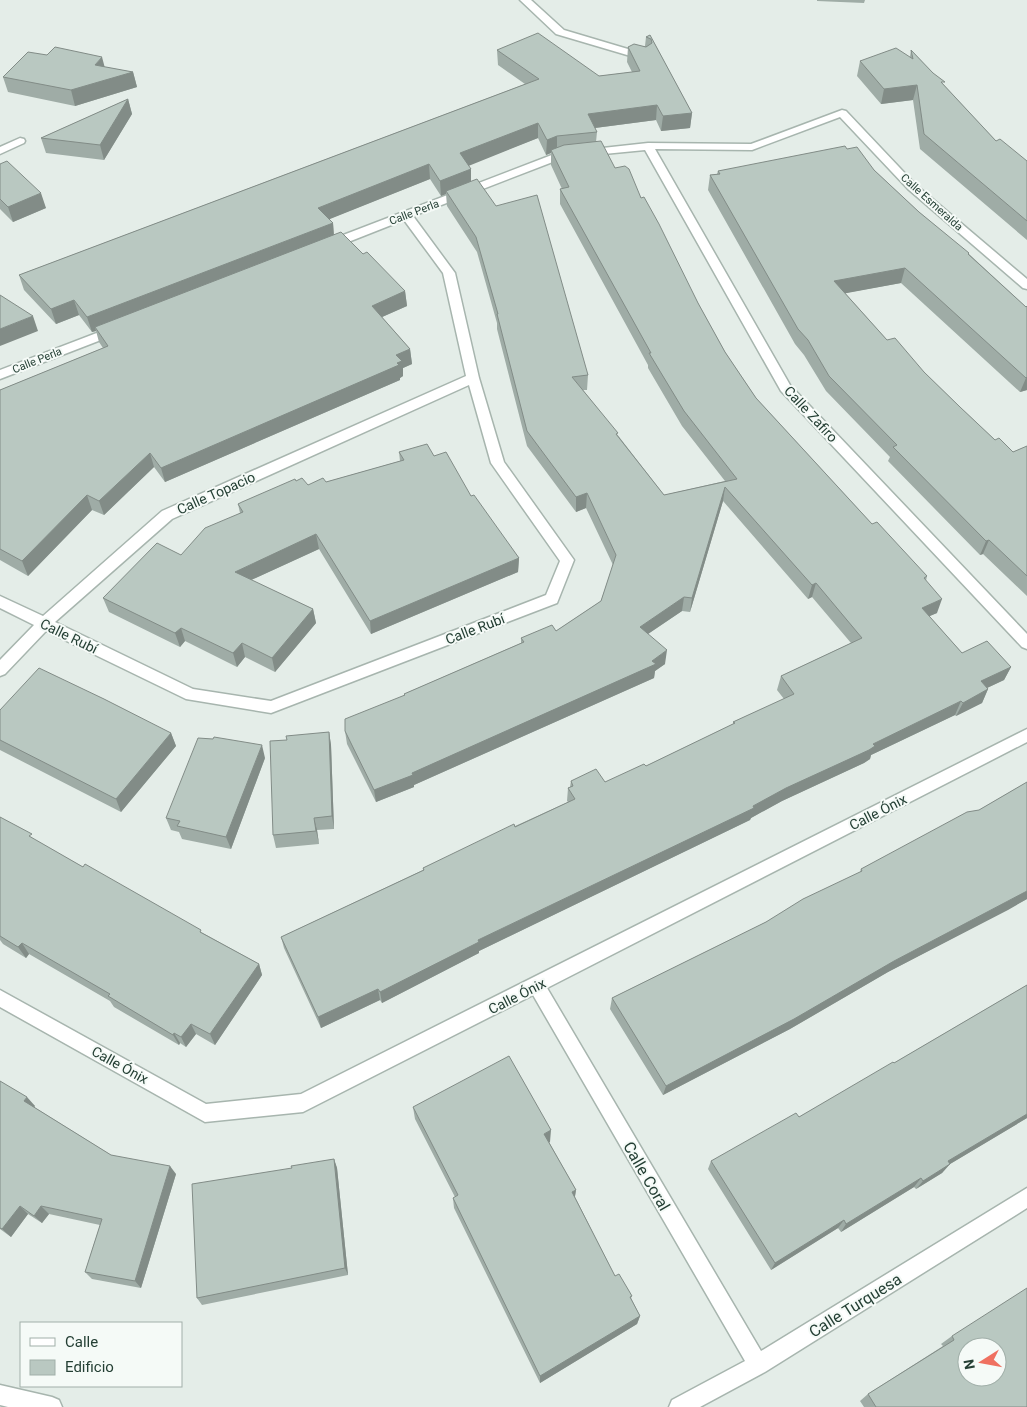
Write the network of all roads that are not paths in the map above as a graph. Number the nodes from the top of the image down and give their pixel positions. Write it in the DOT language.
graph roads {
  1 [pos="525,0"];
  2 [pos="644,57"];
  3 [pos="842,113"];
  4 [pos="20,141"];
  5 [pos="648,146"];
  6 [pos="0,151"];
  7 [pos="406,215"];
  8 [pos="314,251"];
  9 [pos="1027,284"];
  10 [pos="129,324"];
  11 [pos="0,375"];
  12 [pos="473,378"];
  13 [pos="0,602"];
  14 [pos="44,624"];
  15 [pos="1027,643"];
  16 [pos="0,670"];
  17 [pos="1027,735"];
  18 [pos="537,986"];
  19 [pos="0,998"];
  20 [pos="1027,1197"];
  21 [pos="758,1365"];
  22 [pos="0,1395"];
  23 [pos="52,1407"];
  24 [pos="679,1407"];
  1 -- 2 [label="street"];
  3 -- 5 [label="street, Calle Perla"];
  3 -- 9 [label="street, Calle Esmeralda"];
  4 -- 6 [label="street"];
  5 -- 7 [label="street, Calle Perla"];
  5 -- 15 [label="street, Calle Zafiro"];
  7 -- 8 [label="street, Calle Perla"];
  7 -- 12 [label="street, Calle Rubí"];
  10 -- 11 [label="street, Calle Perla"];
  12 -- 14 [label="street, Calle Topacio"];
  12 -- 14 [label="street, Calle Rubí"];
  13 -- 14 [label="street, Calle Rubí"];
  14 -- 16 [label="street, Calle Topacio"];
  17 -- 18 [label="street, Calle Ónix"];
  18 -- 19 [label="street, Calle Ónix"];
  18 -- 21 [label="street, Calle Coral"];
  20 -- 21 [label="street, Calle Turquesa"];
  21 -- 24 [label="street, Calle Turquesa"];
  22 -- 23 [label="street"];
}
